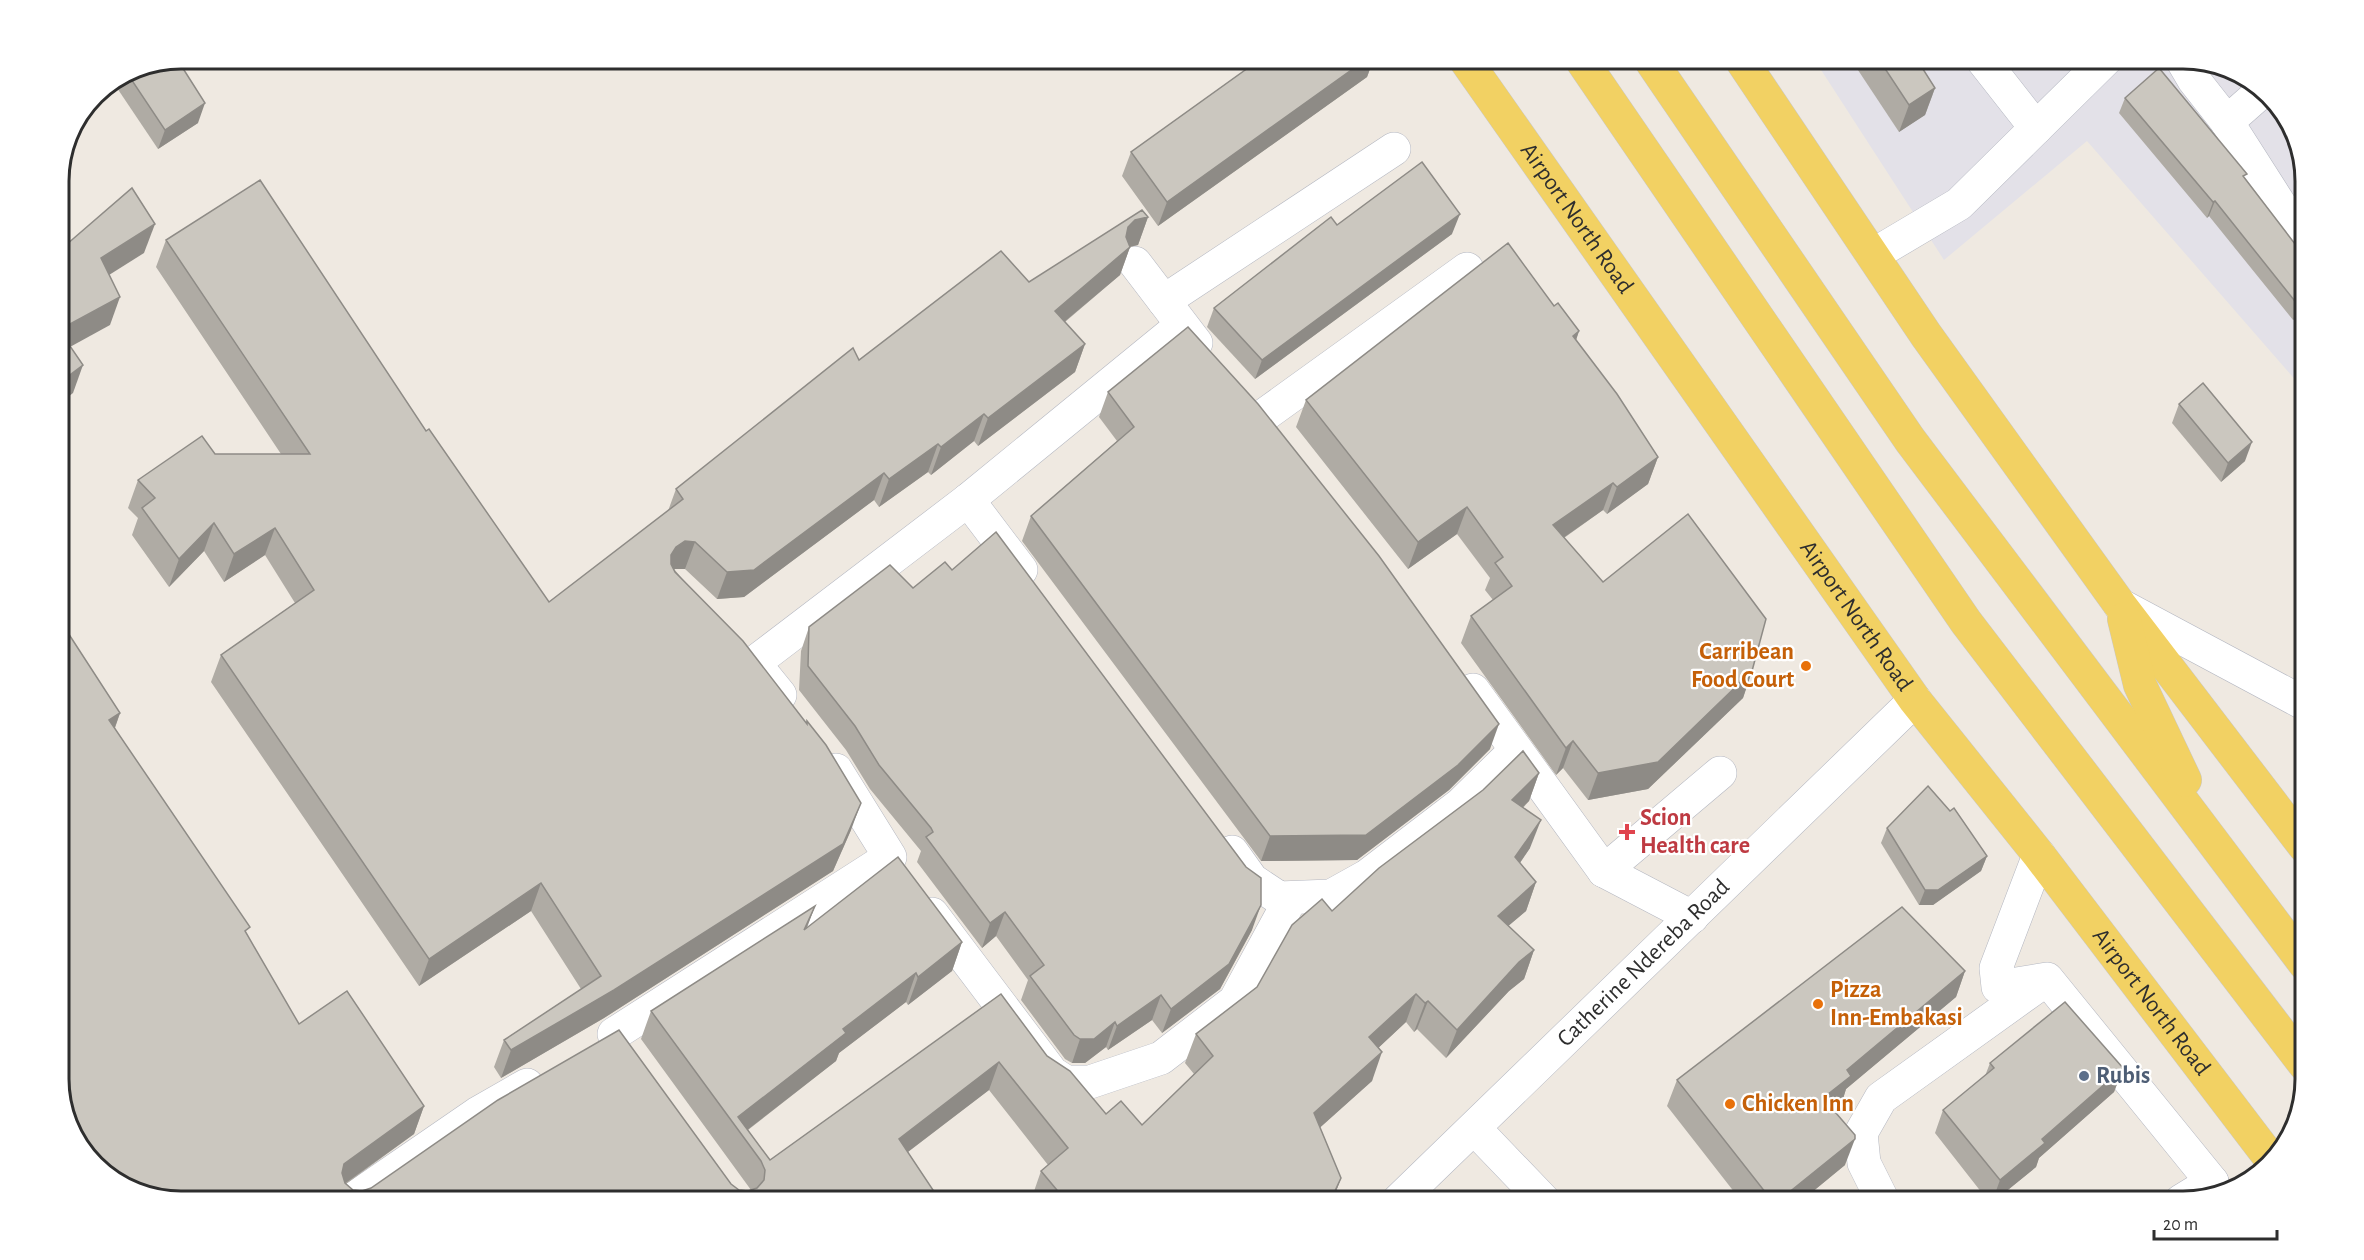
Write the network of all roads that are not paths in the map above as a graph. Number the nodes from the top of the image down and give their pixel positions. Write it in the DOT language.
graph roads {
  1 [pos="1472,69"];
  2 [pos="1588,69"];
  3 [pos="1656,69"];
  4 [pos="1747,69"];
  5 [pos="1990,69"];
  6 [pos="2097,69"];
  7 [pos="2188,69"];
  8 [pos="2256,96"];
  9 [pos="2227,122"];
  10 [pos="2036,128"];
  11 [pos="1394,149"];
  12 [pos="2295,228"];
  13 [pos="1873,255"];
  14 [pos="1135,262"];
  15 [pos="1467,269"];
  16 [pos="1172,313"];
  17 [pos="1218,367"];
  18 [pos="1240,391"];
  19 [pos="1263,416"];
  20 [pos="1284,442"];
  21 [pos="969,500"];
  22 [pos="1040,595"];
  23 [pos="2120,605"];
  24 [pos="729,638"];
  25 [pos="754,663"];
  26 [pos="1457,668"];
  27 [pos="2295,699"];
  28 [pos="1916,700"];
  29 [pos="796,717"];
  30 [pos="817,744"];
  31 [pos="1515,751"];
  32 [pos="1720,773"];
  33 [pos="2205,831"];
  34 [pos="1217,832"];
  35 [pos="2295,833"];
  36 [pos="2039,855"];
  37 [pos="890,857"];
  38 [pos="1605,871"];
  39 [pos="1290,898"];
  40 [pos="1692,917"];
  41 [pos="2295,950"];
  42 [pos="2047,979"];
  43 [pos="614,1034"];
  44 [pos="585,1051"];
  45 [pos="2295,1051"];
  46 [pos="635,1062"];
  47 [pos="556,1068"];
  48 [pos="1474,1128"];
  49 [pos="2266,1153"];
  50 [pos="2211,1188"];
  51 [pos="372,1191"];
  52 [pos="1409,1191"];
  53 [pos="1534,1191"];
  54 [pos="1878,1191"];
  1 -- 28 [label="main road, Airport North Road"];
  2 -- 45 [label="main road"];
  3 -- 33 [label="main road"];
  4 -- 13 [label="main road"];
  5 -- 10 [label="street"];
  6 -- 10 [label="street"];
  7 -- 9 [label="street"];
  8 -- 9 [label="street"];
  9 -- 12 [label="street"];
  10 -- 13 [label="street"];
  11 -- 16 [label="street"];
  13 -- 23 [label="main road"];
  14 -- 16 [label="street"];
  15 -- 19 [label="street"];
  16 -- 17 [label="street"];
  16 -- 21 [label="street"];
  18 -- 19 [label="street"];
  19 -- 20 [label="street"];
  21 -- 22 [label="street"];
  21 -- 25 [label="street"];
  23 -- 27 [label="street"];
  23 -- 33 [label="main road"];
  23 -- 35 [label="main road"];
  24 -- 25 [label="street"];
  25 -- 29 [label="street"];
  26 -- 31 [label="street"];
  28 -- 36 [label="main road, Airport North Road"];
  28 -- 40 [label="street, Catherine Ndereba Road"];
  30 -- 37 [label="street"];
  31 -- 38 [label="street"];
  31 -- 39 [label="street"];
  32 -- 38 [label="street"];
  33 -- 41 [label="main road"];
  34 -- 39 [label="street"];
  36 -- 42 [label="street"];
  36 -- 49 [label="main road, Airport North Road"];
  37 -- 39 [label="street"];
  37 -- 43 [label="street"];
  38 -- 40 [label="street"];
  40 -- 48 [label="street, Catherine Ndereba Road"];
  42 -- 50 [label="street"];
  42 -- 54 [label="street"];
  43 -- 44 [label="street"];
  43 -- 46 [label="street"];
  47 -- 51 [label="street"];
  48 -- 52 [label="street, Catherine Ndereba Road"];
  48 -- 53 [label="street"];
}
